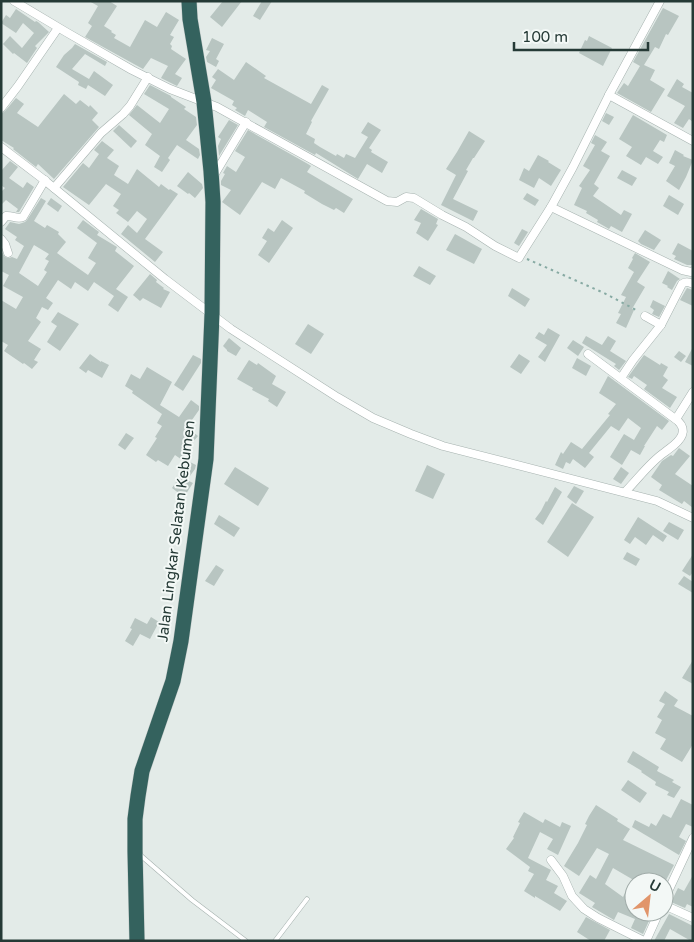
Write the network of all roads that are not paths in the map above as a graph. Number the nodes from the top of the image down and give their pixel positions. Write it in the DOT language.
graph roads {
  1 [pos="14,1"];
  2 [pos="189,1"];
  3 [pos="660,1"];
  4 [pos="58,28"];
  5 [pos="148,77"];
  6 [pos="609,95"];
  7 [pos="204,102"];
  8 [pos="1,108"];
  9 [pos="246,122"];
  10 [pos="693,141"];
  11 [pos="1,147"];
  12 [pos="45,180"];
  13 [pos="211,180"];
  14 [pos="54,188"];
  15 [pos="551,207"];
  16 [pos="1,222"];
  17 [pos="1,239"];
  18 [pos="8,253"];
  19 [pos="682,270"];
  20 [pos="693,271"];
  21 [pos="689,283"];
  22 [pos="212,315"];
  23 [pos="646,316"];
  24 [pos="661,325"];
  25 [pos="588,354"];
  26 [pos="621,378"];
  27 [pos="693,392"];
  28 [pos="676,419"];
  29 [pos="625,492"];
  30 [pos="693,518"];
  31 [pos="693,838"];
  32 [pos="135,851"];
  33 [pos="551,860"];
  34 [pos="674,879"];
  35 [pos="307,899"];
  36 [pos="674,909"];
  37 [pos="693,918"];
  38 [pos="654,922"];
  39 [pos="137,941"];
  40 [pos="246,941"];
  41 [pos="275,941"];
  42 [pos="645,941"];
  1 -- 4 [label="street"];
  2 -- 7 [label="highway, Jalan Lingkar Selatan Kebumen"];
  3 -- 6 [label="street"];
  4 -- 5 [label="street"];
  4 -- 8 [label="street"];
  5 -- 7 [label="street"];
  5 -- 14 [label="street"];
  6 -- 10 [label="street"];
  6 -- 15 [label="street"];
  7 -- 9 [label="street"];
  7 -- 13 [label="highway, Jalan Lingkar Selatan Kebumen"];
  9 -- 13 [label="street"];
  9 -- 15 [label="street"];
  11 -- 12 [label="street"];
  12 -- 14 [label="street"];
  12 -- 16 [label="street"];
  13 -- 22 [label="highway, Jalan Lingkar Selatan Kebumen"];
  14 -- 22 [label="street"];
  15 -- 19 [label="street"];
  17 -- 18 [label="street"];
  19 -- 20 [label="street"];
  19 -- 21 [label="street"];
  21 -- 24 [label="street"];
  22 -- 29 [label="street"];
  22 -- 32 [label="highway, Jalan Lingkar Selatan Kebumen"];
  23 -- 24 [label="street"];
  24 -- 26 [label="street"];
  25 -- 26 [label="street"];
  26 -- 28 [label="street"];
  27 -- 28 [label="street"];
  28 -- 29 [label="street"];
  29 -- 30 [label="street"];
  31 -- 34 [label="street"];
  32 -- 39 [label="highway, Jalan Lingkar Selatan Kebumen"];
  32 -- 40 [label="lane"];
  33 -- 42 [label="street"];
  35 -- 41 [label="lane"];
  36 -- 37 [label="street"];
  38 -- 42 [label="street"];
}
